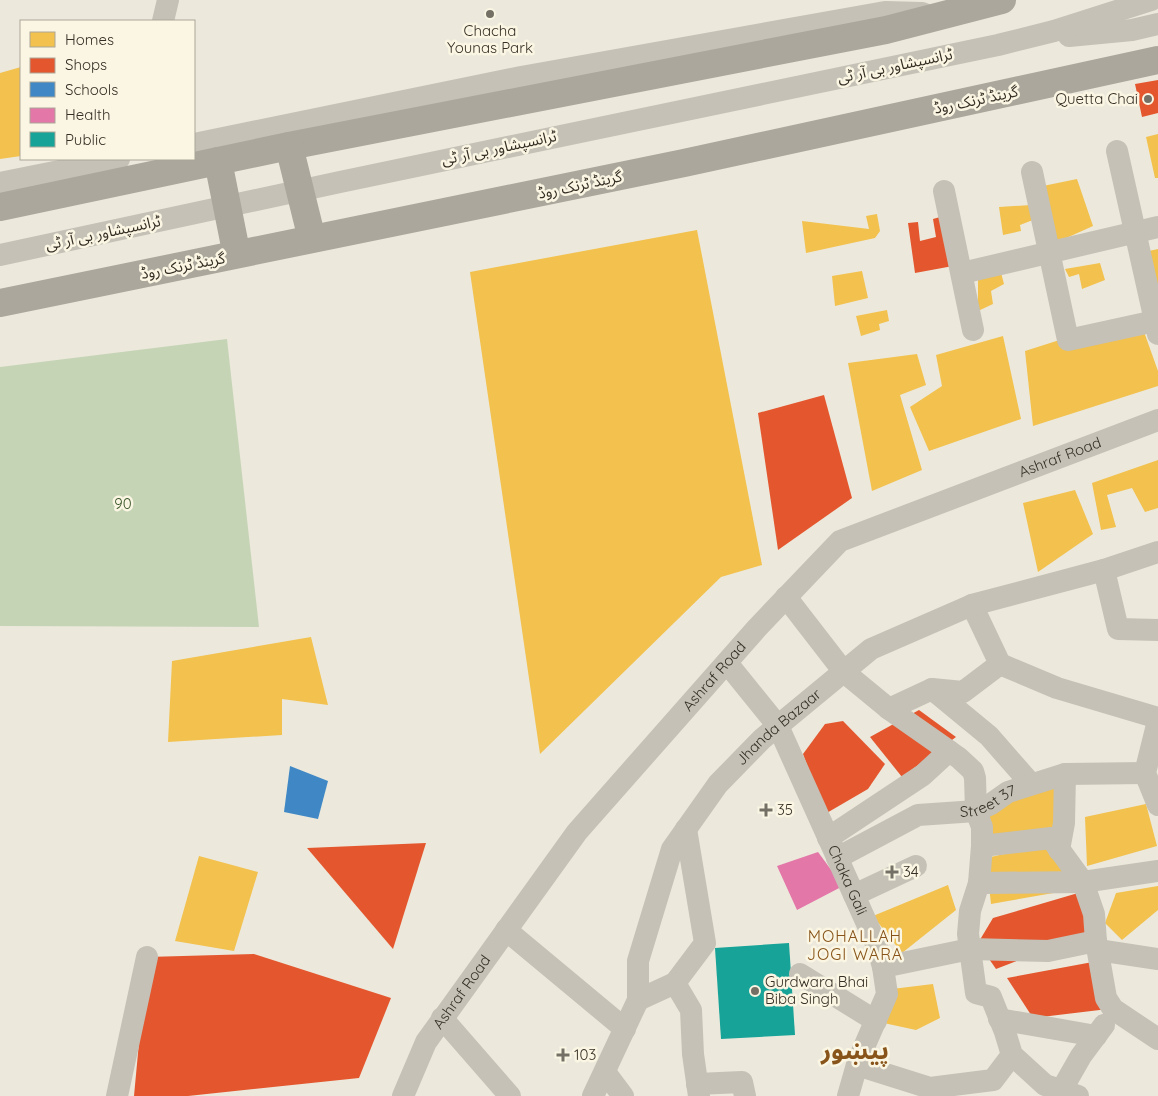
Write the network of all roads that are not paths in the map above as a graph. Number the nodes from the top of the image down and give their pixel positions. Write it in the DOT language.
graph roads {
  1 [pos="168,0"];
  2 [pos="1002,0"];
  3 [pos="1151,0"];
  4 [pos="893,14"];
  5 [pos="163,20"];
  6 [pos="1158,24"];
  7 [pos="998,45"];
  8 [pos="1158,60"];
  9 [pos="195,144"];
  10 [pos="289,146"];
  11 [pos="1117,151"];
  12 [pos="114,160"];
  13 [pos="218,161"];
  14 [pos="1032,172"];
  15 [pos="0,183"];
  16 [pos="944,191"];
  17 [pos="0,207"];
  18 [pos="1158,226"];
  19 [pos="1135,232"];
  20 [pos="310,233"];
  21 [pos="237,250"];
  22 [pos="1050,252"];
  23 [pos="0,255"];
  24 [pos="962,273"];
  25 [pos="0,303"];
  26 [pos="1156,328"];
  27 [pos="973,330"];
  28 [pos="1158,420"];
  29 [pos="1158,552"];
  30 [pos="1104,570"];
  31 [pos="786,598"];
  32 [pos="972,605"];
  33 [pos="1158,630"];
  34 [pos="727,663"];
  35 [pos="1000,664"];
  36 [pos="844,672"];
  37 [pos="932,689"];
  38 [pos="889,709"];
  39 [pos="1158,719"];
  40 [pos="778,726"];
  41 [pos="949,751"];
  42 [pos="1145,773"];
  43 [pos="1065,774"];
  44 [pos="1031,784"];
  45 [pos="1158,806"];
  46 [pos="976,811"];
  47 [pos="686,828"];
  48 [pos="982,846"];
  49 [pos="833,848"];
  50 [pos="1059,850"];
  51 [pos="916,866"];
  52 [pos="1158,871"];
  53 [pos="1083,882"];
  54 [pos="978,883"];
  55 [pos="854,895"];
  56 [pos="506,930"];
  57 [pos="1097,946"];
  58 [pos="970,949"];
  59 [pos="147,957"];
  60 [pos="1158,959"];
  61 [pos="883,967"];
  62 [pos="800,974"];
  63 [pos="675,984"];
  64 [pos="638,1000"];
  65 [pos="1118,1013"];
  66 [pos="442,1018"];
  67 [pos="999,1019"];
  68 [pos="876,1021"];
  69 [pos="625,1029"];
  70 [pos="1096,1036"];
  71 [pos="1158,1040"];
  72 [pos="1012,1055"];
  73 [pos="857,1065"];
  74 [pos="605,1072"];
  75 [pos="698,1090"];
  76 [pos="1063,1093"];
  77 [pos="117,1096"];
  78 [pos="403,1096"];
  79 [pos="510,1096"];
  80 [pos="593,1096"];
  81 [pos="623,1096"];
  82 [pos="745,1096"];
  83 [pos="848,1096"];
  1 -- 5 [label="street"];
  2 -- 4 [label="highway"];
  3 -- 7 [label="street, ٹرانسپشاور بی آر ٹی"];
  4 -- 9 [label="street"];
  4 -- 10 [label="highway"];
  6 -- 7 [label="street, ٹرانسپشاور بی آر ٹی"];
  7 -- 23 [label="street, ٹرانسپشاور بی آر ٹی"];
  8 -- 20 [label="highway, گرینڈ ٹرنک روڈ"];
  10 -- 13 [label="highway"];
  10 -- 20 [label="highway, bridge"];
  11 -- 19 [label="street"];
  12 -- 15 [label="street"];
  13 -- 17 [label="highway"];
  13 -- 21 [label="highway, bridge"];
  14 -- 22 [label="street"];
  16 -- 24 [label="street"];
  18 -- 19 [label="street"];
  19 -- 22 [label="street"];
  19 -- 26 [label="street"];
  20 -- 21 [label="highway, گرینڈ ٹرنک روڈ"];
  21 -- 25 [label="highway, گرینڈ ٹرنک روڈ"];
  22 -- 24 [label="street"];
  22 -- 26 [label="street"];
  24 -- 27 [label="street"];
  28 -- 31 [label="street, Ashraf Road"];
  29 -- 30 [label="street, Jhanda Bazaar"];
  30 -- 32 [label="street, Jhanda Bazaar"];
  30 -- 33 [label="street"];
  31 -- 34 [label="street, Ashraf Road"];
  31 -- 36 [label="street"];
  32 -- 35 [label="street"];
  32 -- 36 [label="street, Jhanda Bazaar"];
  34 -- 40 [label="street, Chaka Gali"];
  34 -- 56 [label="street, Ashraf Road"];
  35 -- 37 [label="street"];
  35 -- 39 [label="street"];
  36 -- 38 [label="street"];
  36 -- 40 [label="street, Jhanda Bazaar"];
  37 -- 38 [label="street"];
  37 -- 44 [label="street"];
  38 -- 41 [label="street"];
  39 -- 42 [label="street"];
  40 -- 47 [label="street, Jhanda Bazaar"];
  40 -- 49 [label="street, Chaka Gali"];
  41 -- 46 [label="street"];
  41 -- 49 [label="street"];
  42 -- 43 [label="street, Street 37"];
  42 -- 45 [label="street"];
  43 -- 44 [label="street, Street 37"];
  43 -- 50 [label="street"];
  44 -- 46 [label="street, Street 37"];
  46 -- 48 [label="street"];
  46 -- 49 [label="street, Street 37"];
  47 -- 63 [label="street"];
  47 -- 64 [label="street, Jhanda Bazaar"];
  48 -- 50 [label="street"];
  48 -- 54 [label="street"];
  49 -- 55 [label="street, Chaka Gali"];
  50 -- 53 [label="street"];
  51 -- 55 [label="street"];
  52 -- 53 [label="street"];
  53 -- 54 [label="street"];
  53 -- 57 [label="street"];
  54 -- 58 [label="street"];
  55 -- 61 [label="street, Chaka Gali"];
  56 -- 66 [label="street, Ashraf Road"];
  56 -- 69 [label="street"];
  57 -- 58 [label="street"];
  57 -- 60 [label="street"];
  57 -- 65 [label="street"];
  58 -- 61 [label="street"];
  58 -- 67 [label="street"];
  59 -- 77 [label="street"];
  61 -- 68 [label="street, Chaka Gali"];
  62 -- 68 [label="street"];
  63 -- 64 [label="street"];
  63 -- 75 [label="street"];
  64 -- 69 [label="street, Jhanda Bazaar"];
  65 -- 70 [label="street"];
  65 -- 71 [label="street"];
  66 -- 78 [label="street, Ashraf Road"];
  66 -- 79 [label="street"];
  67 -- 70 [label="street"];
  67 -- 72 [label="street"];
  68 -- 73 [label="street, Chaka Gali"];
  69 -- 74 [label="street, Jhanda Bazaar"];
  70 -- 76 [label="street"];
  72 -- 73 [label="street"];
  72 -- 76 [label="street"];
  73 -- 83 [label="street, Chaka Gali"];
  74 -- 80 [label="street, Jhanda Bazaar"];
  74 -- 81 [label="street"];
  75 -- 82 [label="street"];
}
